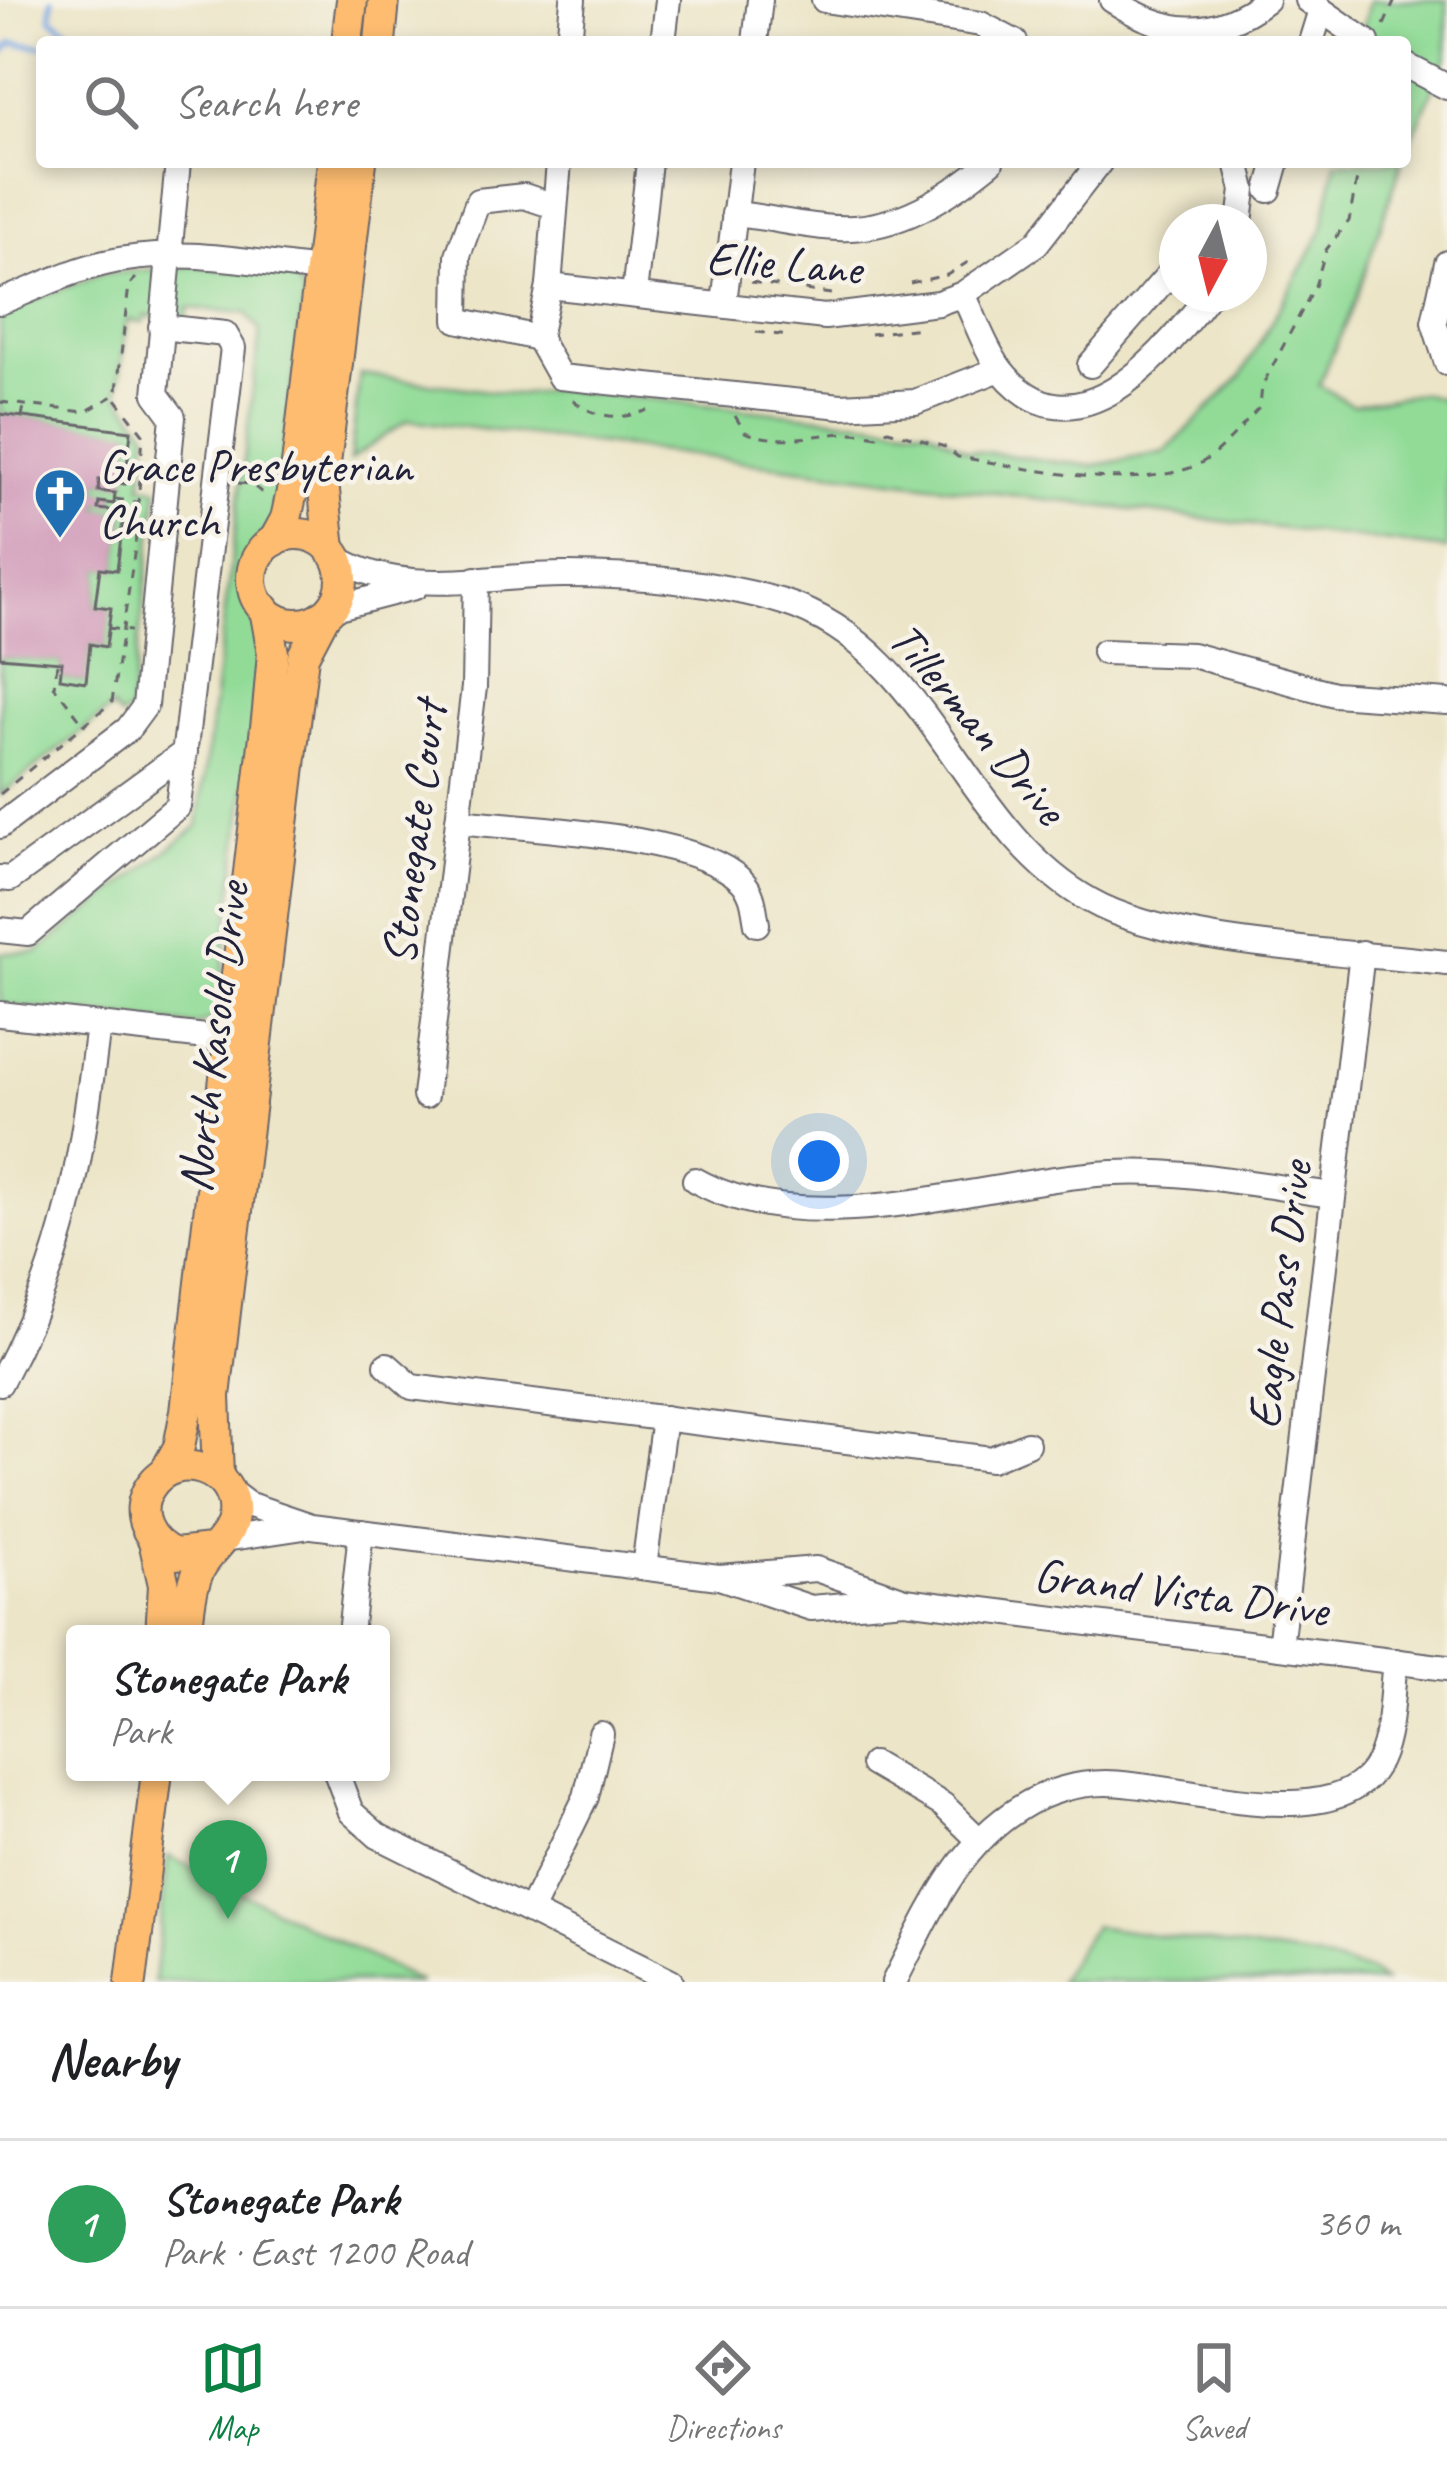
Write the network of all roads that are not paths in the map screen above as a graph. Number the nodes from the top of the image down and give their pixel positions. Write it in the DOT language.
graph roads {
  1 [pos="352,0"];
  2 [pos="385,0"];
  3 [pos="573,0"];
  4 [pos="668,0"];
  5 [pos="760,0"];
  6 [pos="824,0"];
  7 [pos="1112,0"];
  8 [pos="1266,0"];
  9 [pos="1313,6"];
  10 [pos="1151,34"];
  11 [pos="348,36"];
  12 [pos="381,36"];
  13 [pos="570,36"];
  14 [pos="664,36"];
  15 [pos="756,36"];
  16 [pos="1004,36"];
  17 [pos="1311,36"];
  18 [pos="1371,36"];
  19 [pos="1411,68"];
  20 [pos="1447,87"];
  21 [pos="177,168"];
  22 [pos="332,168"];
  23 [pos="360,168"];
  24 [pos="558,168"];
  25 [pos="648,168"];
  26 [pos="740,168"];
  27 [pos="982,168"];
  28 [pos="1095,168"];
  29 [pos="1238,168"];
  30 [pos="1275,168"];
  31 [pos="1269,190"];
  32 [pos="1242,204"];
  33 [pos="554,206"];
  34 [pos="734,214"];
  35 [pos="350,257"];
  36 [pos="167,261"];
  37 [pos="1447,263"];
  38 [pos="320,270"];
  39 [pos="549,286"];
  40 [pos="1159,286"];
  41 [pos="634,294"];
  42 [pos="963,294"];
  43 [pos="724,297"];
  44 [pos="0,302"];
  45 [pos="1142,305"];
  46 [pos="1195,312"];
  47 [pos="161,327"];
  48 [pos="1176,335"];
  49 [pos="538,338"];
  50 [pos="1447,363"];
  51 [pos="1090,365"];
  52 [pos="1000,369"];
  53 [pos="274,541"];
  54 [pos="333,553"];
  55 [pos="476,579"];
  56 [pos="434,582"];
  57 [pos="265,609"];
  58 [pos="328,611"];
  59 [pos="1104,652"];
  60 [pos="146,694"];
  61 [pos="192,698"];
  62 [pos="1447,701"];
  63 [pos="185,752"];
  64 [pos="458,821"];
  65 [pos="0,826"];
  66 [pos="0,878"];
  67 [pos="758,925"];
  68 [pos="0,930"];
  69 [pos="1362,953"];
  70 [pos="1447,963"];
  71 [pos="0,1014"];
  72 [pos="98,1024"];
  73 [pos="244,1041"];
  74 [pos="425,1096"];
  75 [pos="695,1180"];
  76 [pos="1333,1195"];
  77 [pos="387,1365"];
  78 [pos="0,1383"];
  79 [pos="664,1418"];
  80 [pos="1027,1444"];
  81 [pos="165,1472"];
  82 [pos="223,1483"];
  83 [pos="313,1526"];
  84 [pos="361,1532"];
  85 [pos="154,1541"];
  86 [pos="217,1544"];
  87 [pos="644,1567"];
  88 [pos="719,1576"];
  89 [pos="905,1600"];
  90 [pos="162,1625"];
  91 [pos="188,1625"];
  92 [pos="351,1625"];
  93 [pos="1280,1647"];
  94 [pos="1395,1661"];
  95 [pos="1447,1668"];
  96 [pos="601,1734"];
  97 [pos="873,1764"];
  98 [pos="156,1781"];
  99 [pos="338,1781"];
  100 [pos="978,1839"];
  101 [pos="530,1911"];
  102 [pos="131,1982"];
  103 [pos="671,1982"];
  104 [pos="894,1982"];
  1 -- 11 [label="main road"];
  2 -- 12 [label="main road"];
  3 -- 13 [label="street"];
  4 -- 14 [label="street"];
  5 -- 15 [label="street"];
  6 -- 16 [label="street"];
  7 -- 10 [label="street"];
  8 -- 10 [label="street"];
  9 -- 17 [label="street"];
  9 -- 18 [label="street"];
  19 -- 20 [label="street"];
  21 -- 36 [label="street"];
  22 -- 38 [label="main road"];
  23 -- 35 [label="main road"];
  24 -- 33 [label="street"];
  25 -- 41 [label="street"];
  26 -- 34 [label="street"];
  27 -- 34 [label="street"];
  28 -- 42 [label="street, Ellie Lane"];
  29 -- 32 [label="street"];
  30 -- 31 [label="street"];
  33 -- 39 [label="street"];
  33 -- 49 [label="street"];
  34 -- 43 [label="street"];
  35 -- 38 [label="street"];
  35 -- 54 [label="main road"];
  36 -- 38 [label="street"];
  36 -- 44 [label="street"];
  36 -- 47 [label="street"];
  37 -- 50 [label="street"];
  38 -- 53 [label="main road"];
  39 -- 41 [label="street, Ellie Lane"];
  39 -- 49 [label="street"];
  40 -- 45 [label="street"];
  41 -- 43 [label="street, Ellie Lane"];
  42 -- 43 [label="street, Ellie Lane"];
  42 -- 52 [label="street"];
  45 -- 48 [label="street"];
  45 -- 51 [label="street"];
  46 -- 48 [label="street"];
  47 -- 60 [label="street"];
  47 -- 61 [label="street"];
  48 -- 52 [label="street"];
  49 -- 52 [label="street"];
  53 -- 54 [label="main road"];
  53 -- 57 [label="main road"];
  54 -- 56 [label="street, Tillerman Drive"];
  54 -- 58 [label="main road"];
  55 -- 56 [label="street, Tillerman Drive"];
  55 -- 64 [label="street, Stonegate Court"];
  55 -- 69 [label="street, Tillerman Drive"];
  56 -- 58 [label="street, Tillerman Drive"];
  57 -- 58 [label="main road"];
  57 -- 73 [label="main road, North Kasold Drive"];
  58 -- 73 [label="main road, North Kasold Drive"];
  59 -- 62 [label="street"];
  60 -- 61 [label="street"];
  60 -- 65 [label="street"];
  61 -- 63 [label="street"];
  63 -- 66 [label="street"];
  63 -- 68 [label="street"];
  64 -- 67 [label="street"];
  64 -- 74 [label="street, Stonegate Court"];
  69 -- 70 [label="street, Tillerman Drive"];
  69 -- 76 [label="street, Eagle Pass Drive"];
  71 -- 72 [label="street"];
  72 -- 73 [label="street"];
  72 -- 78 [label="street"];
  73 -- 81 [label="main road, North Kasold Drive"];
  73 -- 82 [label="main road, North Kasold Drive"];
  75 -- 76 [label="street"];
  76 -- 93 [label="street, Eagle Pass Drive"];
  77 -- 79 [label="street"];
  79 -- 80 [label="street"];
  79 -- 87 [label="street"];
  81 -- 82 [label="main road"];
  81 -- 85 [label="main road"];
  82 -- 83 [label="street, Grand Vista Drive"];
  82 -- 86 [label="main road"];
  83 -- 84 [label="street, Grand Vista Drive"];
  83 -- 86 [label="street, Grand Vista Drive"];
  84 -- 87 [label="street, Grand Vista Drive"];
  84 -- 92 [label="street"];
  85 -- 86 [label="main road"];
  85 -- 90 [label="main road"];
  86 -- 91 [label="main road"];
  87 -- 88 [label="street, Grand Vista Drive"];
  88 -- 89 [label="street, Grand Vista Drive"];
  88 -- 89 [label="street, Grand Vista Drive"];
  89 -- 93 [label="street, Grand Vista Drive"];
  93 -- 94 [label="street, Grand Vista Drive"];
  94 -- 95 [label="street, Grand Vista Drive"];
  94 -- 100 [label="street"];
  96 -- 101 [label="street"];
  97 -- 100 [label="street"];
  98 -- 102 [label="main road"];
  99 -- 101 [label="street"];
  100 -- 104 [label="street"];
  101 -- 103 [label="street"];
}
